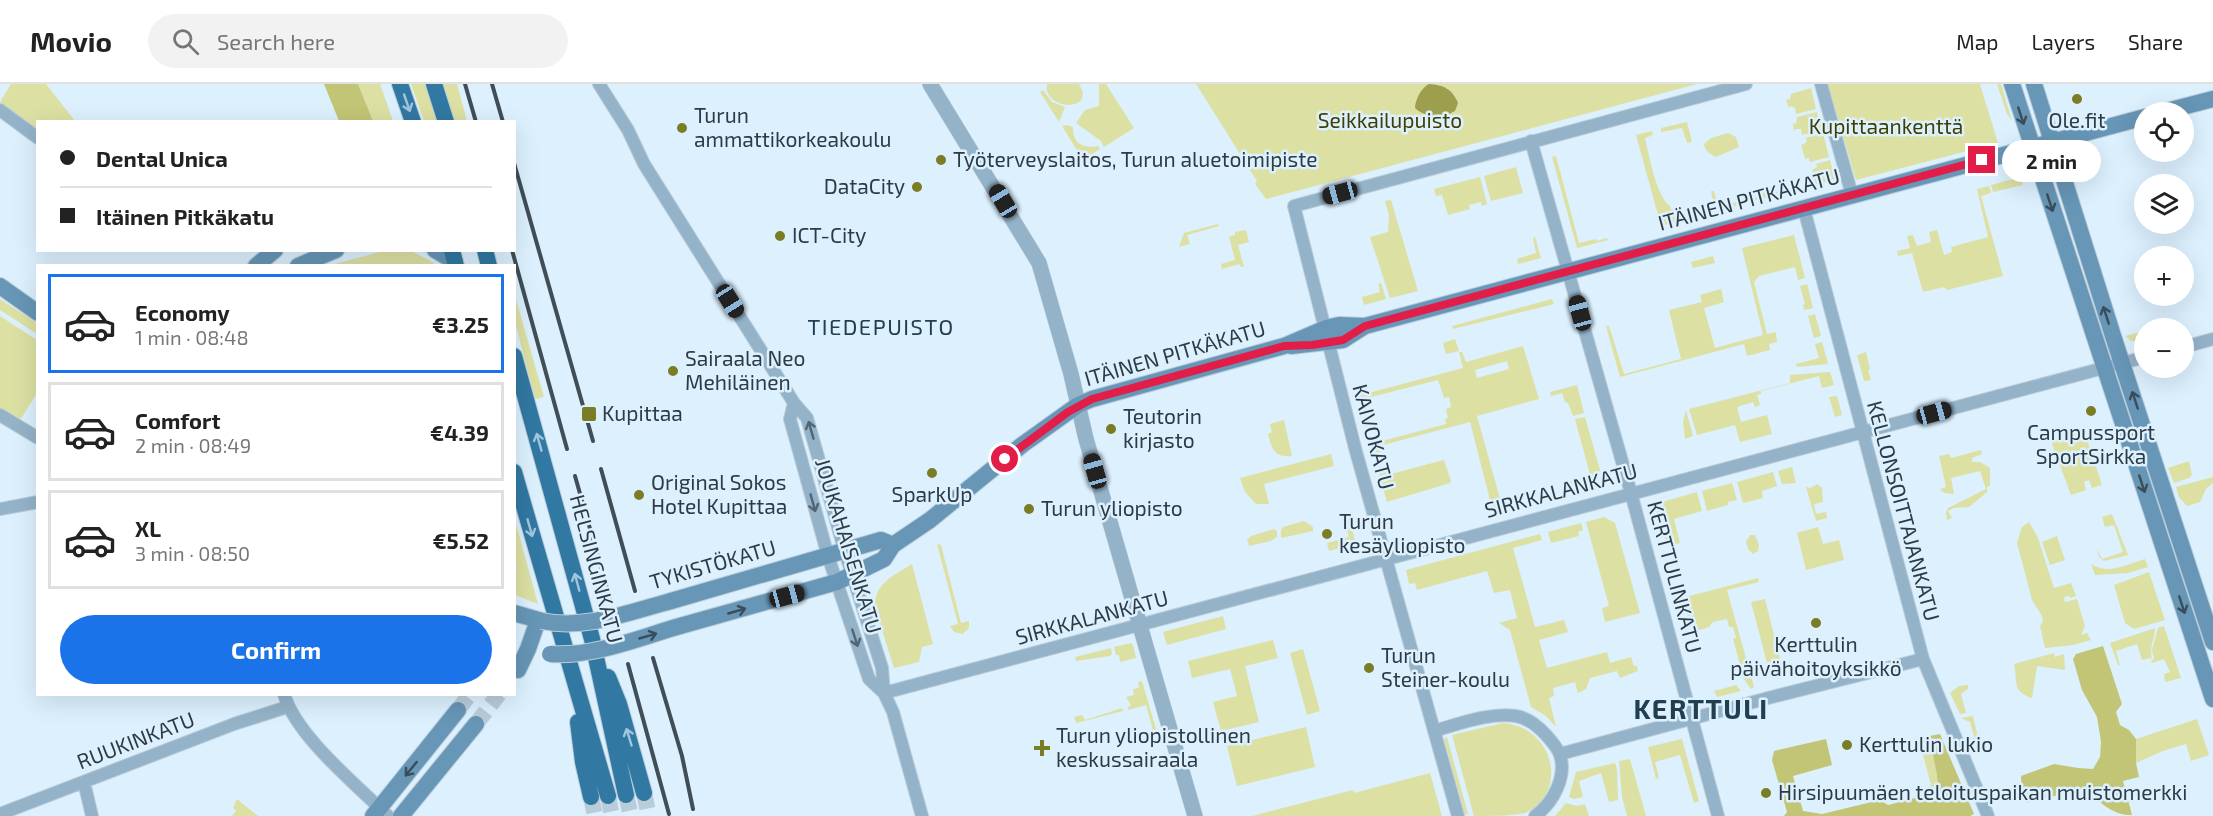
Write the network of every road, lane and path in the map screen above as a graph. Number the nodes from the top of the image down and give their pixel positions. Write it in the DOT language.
graph roads {
  1 [pos="400,84"];
  2 [pos="434,84"];
  3 [pos="599,84"];
  4 [pos="930,84"];
  5 [pos="1746,84"];
  6 [pos="1821,84"];
  7 [pos="2012,84"];
  8 [pos="2034,84"];
  9 [pos="2213,99"];
  10 [pos="2194,104"];
  11 [pos="0,110"];
  12 [pos="412,120"];
  13 [pos="445,120"];
  14 [pos="2134,120"];
  15 [pos="36,137"];
  16 [pos="1531,141"];
  17 [pos="2052,142"];
  18 [pos="2032,147"];
  19 [pos="1852,195"];
  20 [pos="1804,208"];
  21 [pos="273,252"];
  22 [pos="331,252"];
  23 [pos="439,252"];
  24 [pos="454,259"];
  25 [pos="258,264"];
  26 [pos="303,264"];
  27 [pos="1568,272"];
  28 [pos="0,284"];
  29 [pos="36,298"];
  30 [pos="36,311"];
  31 [pos="1327,335"];
  32 [pos="2213,339"];
  33 [pos="2194,344"];
  34 [pos="2134,360"];
  35 [pos="516,363"];
  36 [pos="2122,363"];
  37 [pos="2105,368"];
  38 [pos="794,404"];
  39 [pos="1078,405"];
  40 [pos="0,415"];
  41 [pos="1862,432"];
  42 [pos="36,437"];
  43 [pos="516,479"];
  44 [pos="1631,493"];
  45 [pos="36,502"];
  46 [pos="0,509"];
  47 [pos="893,545"];
  48 [pos="846,552"];
  49 [pos="828,556"];
  50 [pos="1386,558"];
  51 [pos="852,574"];
  52 [pos="837,582"];
  53 [pos="516,618"];
  54 [pos="540,620"];
  55 [pos="1140,625"];
  56 [pos="592,639"];
  57 [pos="2213,642"];
  58 [pos="521,646"];
  59 [pos="1923,659"];
  60 [pos="518,670"];
  61 [pos="572,674"];
  62 [pos="884,693"];
  63 [pos="2213,699"];
  64 [pos="286,700"];
  65 [pos="458,710"];
  66 [pos="1692,718"];
  67 [pos="476,724"];
  68 [pos="1434,731"];
  69 [pos="1560,754"];
  70 [pos="84,782"];
  71 [pos="644,793"];
  72 [pos="626,795"];
  73 [pos="608,796"];
  74 [pos="591,797"];
  75 [pos="380,813"];
  76 [pos="0,814"];
  77 [pos="92,816"];
  78 [pos="401,816"];
  79 [pos="922,816"];
  80 [pos="1195,816"];
  81 [pos="1458,816"];
  82 [pos="1535,816"];
  83 [pos="1718,816"];
  84 [pos="1988,816"];
  1 -- 12 [label="highway, one-way"];
  2 -- 13 [label="highway"];
  3 -- 38 [label="street, JOUKAHAISENKATU"];
  4 -- 39 [label="street"];
  5 -- 16 [label="street"];
  6 -- 19 [label="street"];
  7 -- 18 [label="main road, one-way"];
  8 -- 17 [label="main road"];
  9 -- 10 [label="main road"];
  11 -- 15 [label="street"];
  14 -- 17 [label="main road, ITÄINEN PITKÄKATU"];
  16 -- 27 [label="street, KERTTULINKATU"];
  16 -- 31 [label="street, KAIVOKATU"];
  17 -- 18 [label="main road, ITÄINEN PITKÄKATU"];
  36 -- 17 [label="main road, one-way"];
  18 -- 19 [label="main road, ITÄINEN PITKÄKATU"];
  18 -- 37 [label="main road, one-way"];
  19 -- 20 [label="main road, ITÄINEN PITKÄKATU"];
  20 -- 27 [label="main road, ITÄINEN PITKÄKATU"];
  20 -- 41 [label="street, KELLONSOITTAJANKATU"];
  21 -- 25 [label="main road"];
  22 -- 26 [label="main road"];
  23 -- 24 [label="main road"];
  27 -- 31 [label="main road, ITÄINEN PITKÄKATU"];
  27 -- 44 [label="street, KERTTULINKATU"];
  28 -- 29 [label="main road"];
  28 -- 30 [label="main road"];
  31 -- 39 [label="main road, ITÄINEN PITKÄKATU"];
  31 -- 50 [label="street, KAIVOKATU"];
  32 -- 33 [label="street"];
  34 -- 36 [label="street, SIRKKALANKATU"];
  56 -- 35 [label="highway, HELSINGINKATU, one-way"];
  36 -- 37 [label="street, SIRKKALANKATU"];
  57 -- 36 [label="main road, one-way"];
  37 -- 41 [label="street, SIRKKALANKATU"];
  37 -- 63 [label="main road, one-way"];
  48 -- 38 [label="street, JOUKAHAISENKATU, one-way"];
  38 -- 49 [label="street, JOUKAHAISENKATU, one-way"];
  39 -- 47 [label="main road"];
  39 -- 55 [label="street"];
  40 -- 42 [label="street"];
  41 -- 44 [label="street, SIRKKALANKATU"];
  41 -- 59 [label="street, KELLONSOITTAJANKATU"];
  43 -- 61 [label="highway, one-way"];
  44 -- 50 [label="street, SIRKKALANKATU"];
  44 -- 66 [label="street, KERTTULINKATU"];
  45 -- 46 [label="street"];
  47 -- 48 [label="main road, TYKISTÖKATU"];
  47 -- 51 [label="main road"];
  48 -- 49 [label="main road, TYKISTÖKATU"];
  48 -- 51 [label="street, JOUKAHAISENKATU"];
  49 -- 52 [label="street, JOUKAHAISENKATU"];
  49 -- 54 [label="main road, TYKISTÖKATU, bridge"];
  50 -- 55 [label="street, SIRKKALANKATU"];
  50 -- 68 [label="street, KAIVOKATU"];
  51 -- 52 [label="main road"];
  51 -- 62 [label="street, JOUKAHAISENKATU"];
  58 -- 52 [label="main road, one-way, bridge"];
  52 -- 62 [label="street, JOUKAHAISENKATU, one-way"];
  53 -- 54 [label="main road, TYKISTÖKATU"];
  54 -- 58 [label="main road"];
  55 -- 62 [label="street, SIRKKALANKATU"];
  55 -- 80 [label="street"];
  71 -- 56 [label="highway, one-way"];
  56 -- 72 [label="highway, HELSINGINKATU"];
  58 -- 60 [label="main road"];
  59 -- 66 [label="street"];
  59 -- 84 [label="street, KELLONSOITTAJANKATU"];
  61 -- 73 [label="highway"];
  61 -- 74 [label="highway"];
  62 -- 79 [label="street, JOUKAHAISENKATU"];
  64 -- 70 [label="street, RUUKINKATU"];
  64 -- 75 [label="street"];
  65 -- 75 [label="main road, one-way"];
  66 -- 69 [label="street"];
  66 -- 83 [label="street, KERTTULINKATU"];
  67 -- 78 [label="main road"];
  68 -- 69 [label="street"];
  68 -- 81 [label="street, KAIVOKATU"];
  69 -- 82 [label="street"];
  70 -- 76 [label="street, RUUKINKATU"];
  70 -- 77 [label="street"];
}
